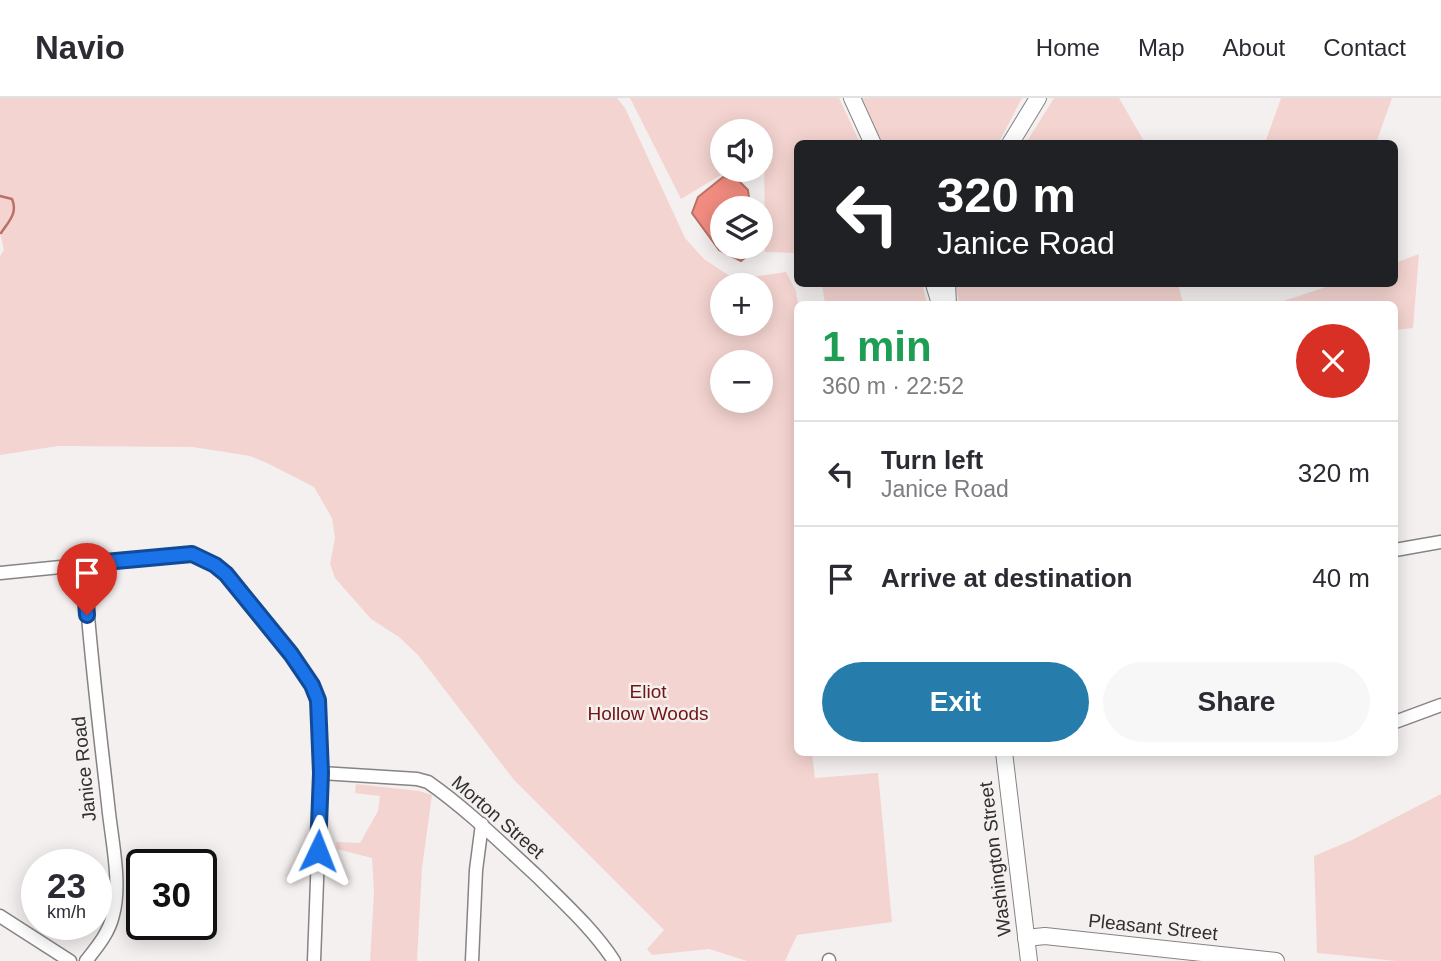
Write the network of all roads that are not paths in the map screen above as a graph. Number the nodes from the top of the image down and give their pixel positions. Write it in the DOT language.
graph roads {
  1 [pos="852,98"];
  2 [pos="1038,98"];
  3 [pos="871,140"];
  4 [pos="1012,140"];
  5 [pos="1441,541"];
  6 [pos="1398,549"];
  7 [pos="83,564"];
  8 [pos="0,573"];
  9 [pos="1441,705"];
  10 [pos="1398,721"];
  11 [pos="1004,756"];
  12 [pos="321,773"];
  13 [pos="482,824"];
  14 [pos="0,916"];
  15 [pos="1026,938"];
  16 [pos="70,961"];
  17 [pos="86,961"];
  18 [pos="314,961"];
  19 [pos="472,961"];
  20 [pos="614,961"];
  21 [pos="1029,961"];
  22 [pos="1276,961"];
  1 -- 3 [label="main road"];
  2 -- 4 [label="main road"];
  5 -- 6 [label="street"];
  7 -- 8 [label="street"];
  7 -- 12 [label="street"];
  7 -- 17 [label="street, Janice Road"];
  9 -- 10 [label="street"];
  11 -- 15 [label="main road, Washington Street"];
  12 -- 13 [label="street, Morton Street"];
  12 -- 18 [label="street"];
  13 -- 19 [label="street"];
  13 -- 20 [label="street, Morton Street"];
  14 -- 16 [label="street"];
  15 -- 21 [label="main road, Washington Street"];
  15 -- 22 [label="main road, Pleasant Street"];
}
